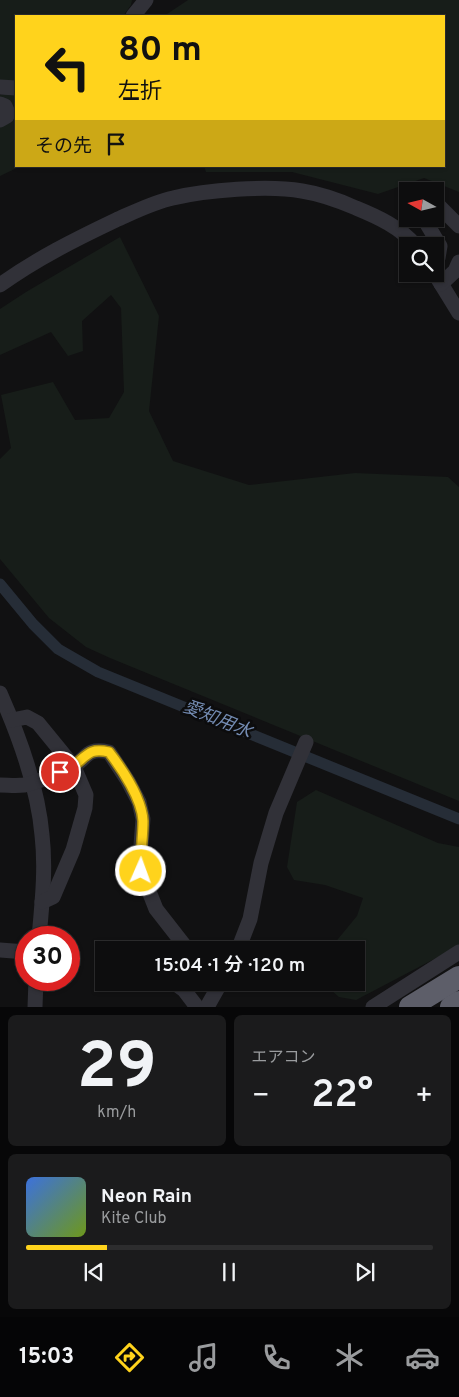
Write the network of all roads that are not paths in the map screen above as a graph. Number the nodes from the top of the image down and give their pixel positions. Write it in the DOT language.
graph roads {
  1 [pos="146,0"];
  2 [pos="134,15"];
  3 [pos="0,87"];
  4 [pos="15,88"];
  5 [pos="0,104"];
  6 [pos="0,120"];
  7 [pos="444,211"];
  8 [pos="459,226"];
  9 [pos="408,237"];
  10 [pos="459,262"];
  11 [pos="444,276"];
  12 [pos="440,282"];
  13 [pos="0,285"];
  14 [pos="459,313"];
  15 [pos="0,693"];
  16 [pos="12,720"];
  17 [pos="306,742"];
  18 [pos="74,767"];
  19 [pos="32,782"];
  20 [pos="0,785"];
  21 [pos="42,902"];
  22 [pos="40,926"];
  23 [pos="181,941"];
  24 [pos="241,941"];
  25 [pos="0,950"];
  26 [pos="15,951"];
  27 [pos="459,952"];
  28 [pos="459,977"];
  29 [pos="36,991"];
  30 [pos="185,991"];
  31 [pos="206,991"];
  32 [pos="215,991"];
  33 [pos="459,1002"];
  34 [pos="205,1006"];
  35 [pos="35,1007"];
  36 [pos="373,1007"];
  37 [pos="410,1007"];
  38 [pos="451,1007"];
  1 -- 2 [label="street"];
  3 -- 4 [label="street"];
  5 -- 6 [label="street"];
  7 -- 8 [label="street"];
  9 -- 13 [label="street"];
  10 -- 11 [label="street"];
  12 -- 14 [label="street"];
  15 -- 16 [label="street"];
  16 -- 18 [label="street"];
  16 -- 19 [label="street"];
  17 -- 24 [label="street"];
  18 -- 19 [label="street"];
  18 -- 21 [label="street"];
  18 -- 23 [label="street"];
  19 -- 20 [label="street"];
  19 -- 21 [label="street"];
  21 -- 22 [label="street"];
  25 -- 26 [label="street"];
  27 -- 36 [label="street"];
  28 -- 37 [label="highway"];
  29 -- 35 [label="street"];
  30 -- 34 [label="street"];
  31 -- 34 [label="street"];
  32 -- 34 [label="street"];
  33 -- 38 [label="highway"];
}
